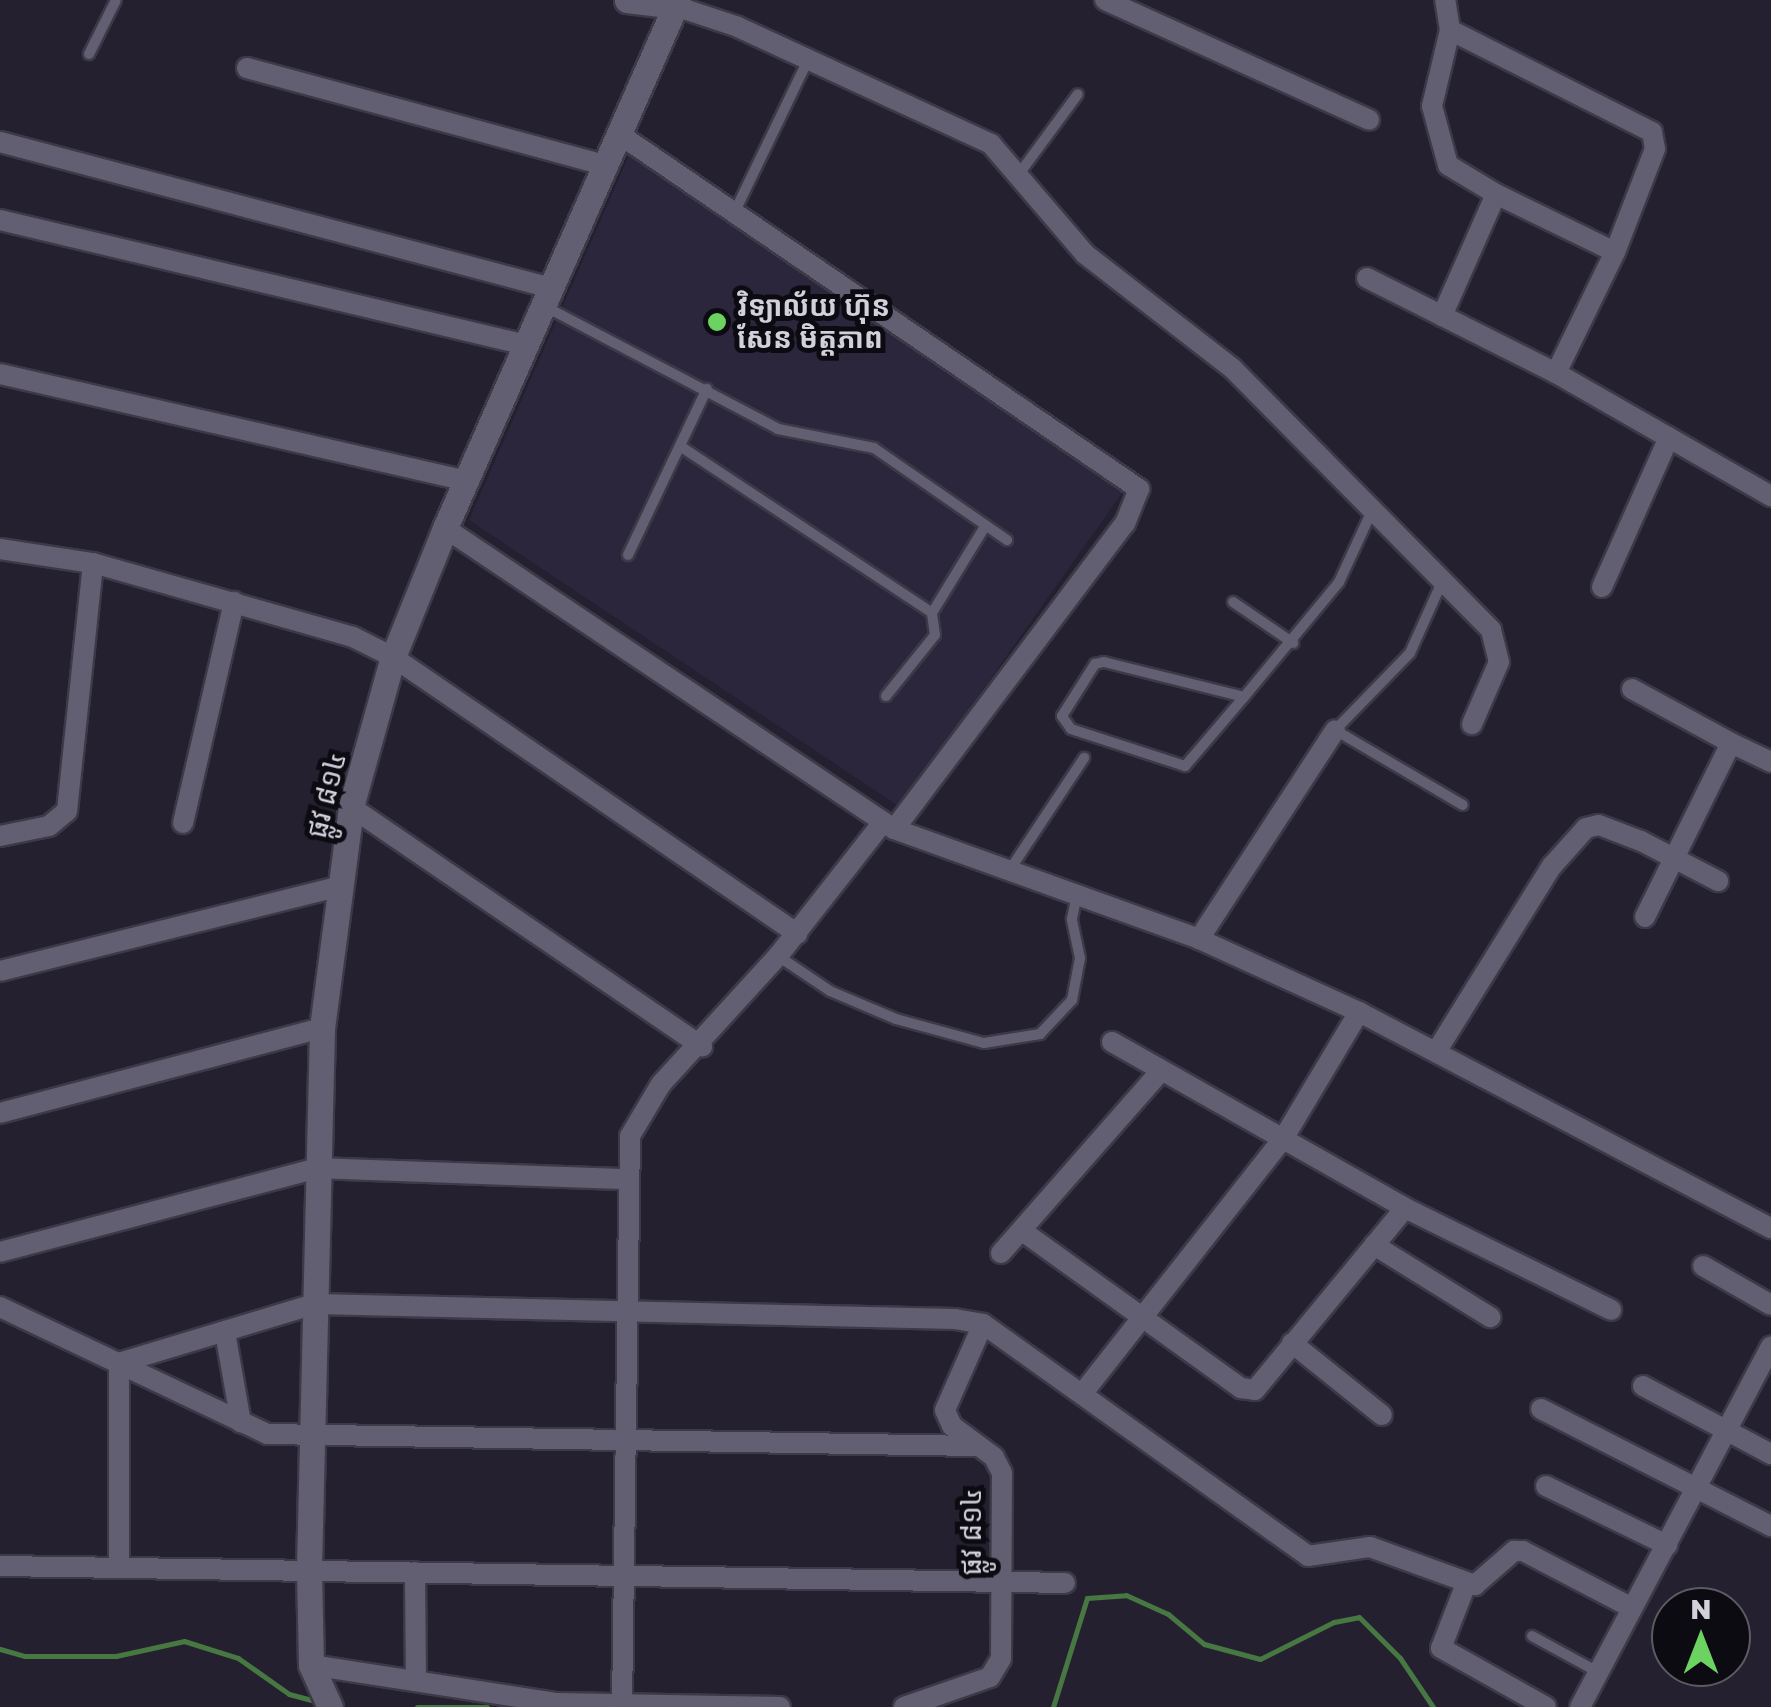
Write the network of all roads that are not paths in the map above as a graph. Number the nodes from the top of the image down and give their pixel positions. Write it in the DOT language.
graph roads {
  1 [pos="116,0"];
  2 [pos="627,0"];
  3 [pos="1106,0"];
  4 [pos="1445,0"];
  5 [pos="676,3"];
  6 [pos="1450,30"];
  7 [pos="88,54"];
  8 [pos="808,60"];
  9 [pos="247,68"];
  10 [pos="1078,94"];
  11 [pos="1369,120"];
  12 [pos="618,134"];
  13 [pos="0,142"];
  14 [pos="605,166"];
  15 [pos="1020,174"];
  16 [pos="1496,194"];
  17 [pos="736,209"];
  18 [pos="0,220"];
  19 [pos="1615,252"];
  20 [pos="1368,278"];
  21 [pos="547,296"];
  22 [pos="1442,316"];
  23 [pos="526,345"];
  24 [pos="1556,373"];
  25 [pos="0,374"];
  26 [pos="707,389"];
  27 [pos="1669,437"];
  28 [pos="680,446"];
  29 [pos="466,481"];
  30 [pos="1771,496"];
  31 [pos="1372,510"];
  32 [pos="986,525"];
  33 [pos="445,528"];
  34 [pos="1007,540"];
  35 [pos="0,549"];
  36 [pos="628,555"];
  37 [pos="93,563"];
  38 [pos="1442,581"];
  39 [pos="1602,587"];
  40 [pos="234,602"];
  41 [pos="1233,602"];
  42 [pos="932,613"];
  43 [pos="1293,643"];
  44 [pos="394,658"];
  45 [pos="1632,689"];
  46 [pos="886,696"];
  47 [pos="1244,697"];
  48 [pos="1472,724"];
  49 [pos="1335,730"];
  50 [pos="1731,743"];
  51 [pos="1084,758"];
  52 [pos="1771,762"];
  53 [pos="1463,805"];
  54 [pos="351,806"];
  55 [pos="183,823"];
  56 [pos="888,826"];
  57 [pos="0,836"];
  58 [pos="1673,854"];
  59 [pos="1008,872"];
  60 [pos="1718,881"];
  61 [pos="336,888"];
  62 [pos="1076,898"];
  63 [pos="1645,917"];
  64 [pos="797,934"];
  65 [pos="1199,939"];
  66 [pos="778,956"];
  67 [pos="0,970"];
  68 [pos="1360,1012"];
  69 [pos="322,1028"];
  70 [pos="1112,1042"];
  71 [pos="702,1046"];
  72 [pos="1436,1052"];
  73 [pos="1159,1073"];
  74 [pos="0,1113"];
  75 [pos="1283,1138"];
  76 [pos="318,1168"];
  77 [pos="625,1179"];
  78 [pos="1404,1208"];
  79 [pos="1771,1228"];
  80 [pos="1025,1233"];
  81 [pos="1374,1245"];
  82 [pos="0,1252"];
  83 [pos="1001,1253"];
  84 [pos="1703,1266"];
  85 [pos="315,1304"];
  86 [pos="1771,1304"];
  87 [pos="0,1307"];
  88 [pos="1610,1310"];
  89 [pos="626,1314"];
  90 [pos="1140,1316"];
  91 [pos="1490,1317"];
  92 [pos="982,1324"];
  93 [pos="225,1332"];
  94 [pos="1292,1343"];
  95 [pos="1771,1346"];
  96 [pos="119,1363"];
  97 [pos="1643,1386"];
  98 [pos="1082,1394"];
  99 [pos="1541,1410"];
  100 [pos="1382,1416"];
  101 [pos="241,1422"];
  102 [pos="1726,1431"];
  103 [pos="312,1436"];
  104 [pos="626,1442"];
  105 [pos="976,1446"];
  106 [pos="1771,1454"];
  107 [pos="1546,1486"];
  108 [pos="1696,1488"];
  109 [pos="1771,1526"];
  110 [pos="1667,1545"];
  111 [pos="119,1564"];
  112 [pos="0,1566"];
  113 [pos="309,1568"];
  114 [pos="415,1572"];
  115 [pos="622,1580"];
  116 [pos="1001,1582"];
  117 [pos="1064,1584"];
  118 [pos="1466,1584"];
  119 [pos="1632,1608"];
  120 [pos="1532,1636"];
  121 [pos="314,1673"];
  122 [pos="1598,1673"];
  123 [pos="416,1681"];
  124 [pos="622,1706"];
  125 [pos="330,1707"];
  126 [pos="780,1707"];
  127 [pos="904,1707"];
  128 [pos="1546,1707"];
  129 [pos="1580,1707"];
  1 -- 7 [label="lane"];
  2 -- 5 [label="street"];
  3 -- 11 [label="street"];
  4 -- 6 [label="street"];
  5 -- 8 [label="street"];
  5 -- 12 [label="street, ផ្លូវ ៨១៤"];
  6 -- 16 [label="street"];
  6 -- 19 [label="street"];
  8 -- 15 [label="street"];
  8 -- 17 [label="lane"];
  9 -- 14 [label="street"];
  10 -- 15 [label="lane"];
  12 -- 14 [label="street, ផ្លូវ ៨១៤"];
  12 -- 17 [label="street"];
  13 -- 21 [label="street"];
  14 -- 21 [label="street, ផ្លូវ ៨១៤"];
  15 -- 31 [label="street"];
  16 -- 19 [label="street"];
  16 -- 22 [label="street"];
  17 -- 56 [label="street"];
  18 -- 23 [label="street"];
  19 -- 24 [label="street"];
  20 -- 22 [label="street"];
  21 -- 23 [label="street, ផ្លូវ ៨១៤"];
  21 -- 26 [label="lane"];
  22 -- 24 [label="street"];
  23 -- 29 [label="street, ផ្លូវ ៨១៤"];
  24 -- 27 [label="street"];
  25 -- 29 [label="street"];
  26 -- 28 [label="lane"];
  26 -- 32 [label="lane"];
  27 -- 30 [label="street"];
  27 -- 39 [label="street"];
  28 -- 36 [label="lane"];
  28 -- 42 [label="lane"];
  29 -- 33 [label="street, ផ្លូវ ៨១៤"];
  31 -- 38 [label="street"];
  31 -- 43 [label="lane"];
  32 -- 34 [label="lane"];
  32 -- 42 [label="lane"];
  33 -- 44 [label="street, ផ្លូវ ៨១៤"];
  33 -- 56 [label="street"];
  35 -- 37 [label="street"];
  37 -- 40 [label="street"];
  37 -- 57 [label="street"];
  38 -- 48 [label="street"];
  38 -- 49 [label="lane"];
  40 -- 44 [label="street"];
  40 -- 55 [label="street"];
  41 -- 43 [label="lane"];
  42 -- 46 [label="lane"];
  43 -- 47 [label="lane"];
  44 -- 54 [label="street, ផ្លូវ ៨១៤"];
  44 -- 64 [label="street"];
  45 -- 50 [label="street"];
  47 -- 47 [label="lane"];
  49 -- 53 [label="lane"];
  49 -- 65 [label="street"];
  50 -- 52 [label="street"];
  50 -- 58 [label="street"];
  51 -- 59 [label="lane"];
  54 -- 61 [label="street, ផ្លូវ ៨១៤"];
  54 -- 71 [label="street"];
  56 -- 59 [label="street"];
  56 -- 64 [label="street"];
  58 -- 60 [label="street"];
  58 -- 63 [label="street"];
  58 -- 72 [label="street"];
  59 -- 62 [label="street"];
  61 -- 67 [label="street"];
  61 -- 69 [label="street, ផ្លូវ ៨១៤"];
  62 -- 65 [label="street"];
  62 -- 66 [label="lane"];
  64 -- 66 [label="street"];
  65 -- 68 [label="street"];
  66 -- 71 [label="street"];
  68 -- 72 [label="street"];
  68 -- 75 [label="street"];
  69 -- 74 [label="street"];
  69 -- 76 [label="street, ផ្លូវ ៨១៤"];
  70 -- 73 [label="street"];
  71 -- 77 [label="street"];
  72 -- 79 [label="street"];
  73 -- 75 [label="street"];
  73 -- 80 [label="street"];
  75 -- 78 [label="street"];
  75 -- 90 [label="street"];
  76 -- 77 [label="street"];
  76 -- 82 [label="street"];
  76 -- 85 [label="street, ផ្លូវ ៨១៤"];
  77 -- 89 [label="street"];
  78 -- 81 [label="street"];
  78 -- 88 [label="street"];
  80 -- 83 [label="street"];
  80 -- 90 [label="street"];
  81 -- 91 [label="street"];
  81 -- 94 [label="street"];
  84 -- 86 [label="street"];
  85 -- 89 [label="street"];
  85 -- 93 [label="street"];
  85 -- 103 [label="street, ផ្លូវ ៨១៤"];
  87 -- 96 [label="street"];
  89 -- 92 [label="street"];
  89 -- 104 [label="street"];
  90 -- 94 [label="street"];
  90 -- 98 [label="street"];
  92 -- 98 [label="street"];
  92 -- 105 [label="street, ផ្លូវ ៨១៤"];
  93 -- 96 [label="street"];
  93 -- 101 [label="street"];
  94 -- 100 [label="street"];
  95 -- 102 [label="street"];
  96 -- 101 [label="street"];
  96 -- 111 [label="street"];
  97 -- 102 [label="street"];
  98 -- 118 [label="street"];
  99 -- 108 [label="street"];
  101 -- 103 [label="street"];
  102 -- 106 [label="street"];
  102 -- 108 [label="street"];
  103 -- 104 [label="street"];
  103 -- 113 [label="street, ផ្លូវ ៨១៤"];
  104 -- 105 [label="street"];
  104 -- 115 [label="street"];
  105 -- 116 [label="street, ផ្លូវ ៨១៤"];
  107 -- 110 [label="street"];
  108 -- 109 [label="street"];
  108 -- 110 [label="street"];
  110 -- 119 [label="street"];
  111 -- 112 [label="street"];
  111 -- 113 [label="street"];
  113 -- 114 [label="street"];
  113 -- 121 [label="street, ផ្លូវ ៨១៤"];
  114 -- 115 [label="street"];
  114 -- 123 [label="street"];
  115 -- 116 [label="street"];
  115 -- 124 [label="street"];
  116 -- 117 [label="street"];
  116 -- 127 [label="street, ផ្លូវ ៨១៤"];
  118 -- 119 [label="street"];
  118 -- 128 [label="street"];
  119 -- 122 [label="street"];
  120 -- 122 [label="lane"];
  121 -- 123 [label="street"];
  121 -- 125 [label="street"];
  122 -- 129 [label="street"];
  123 -- 124 [label="street"];
  124 -- 126 [label="street"];
}
